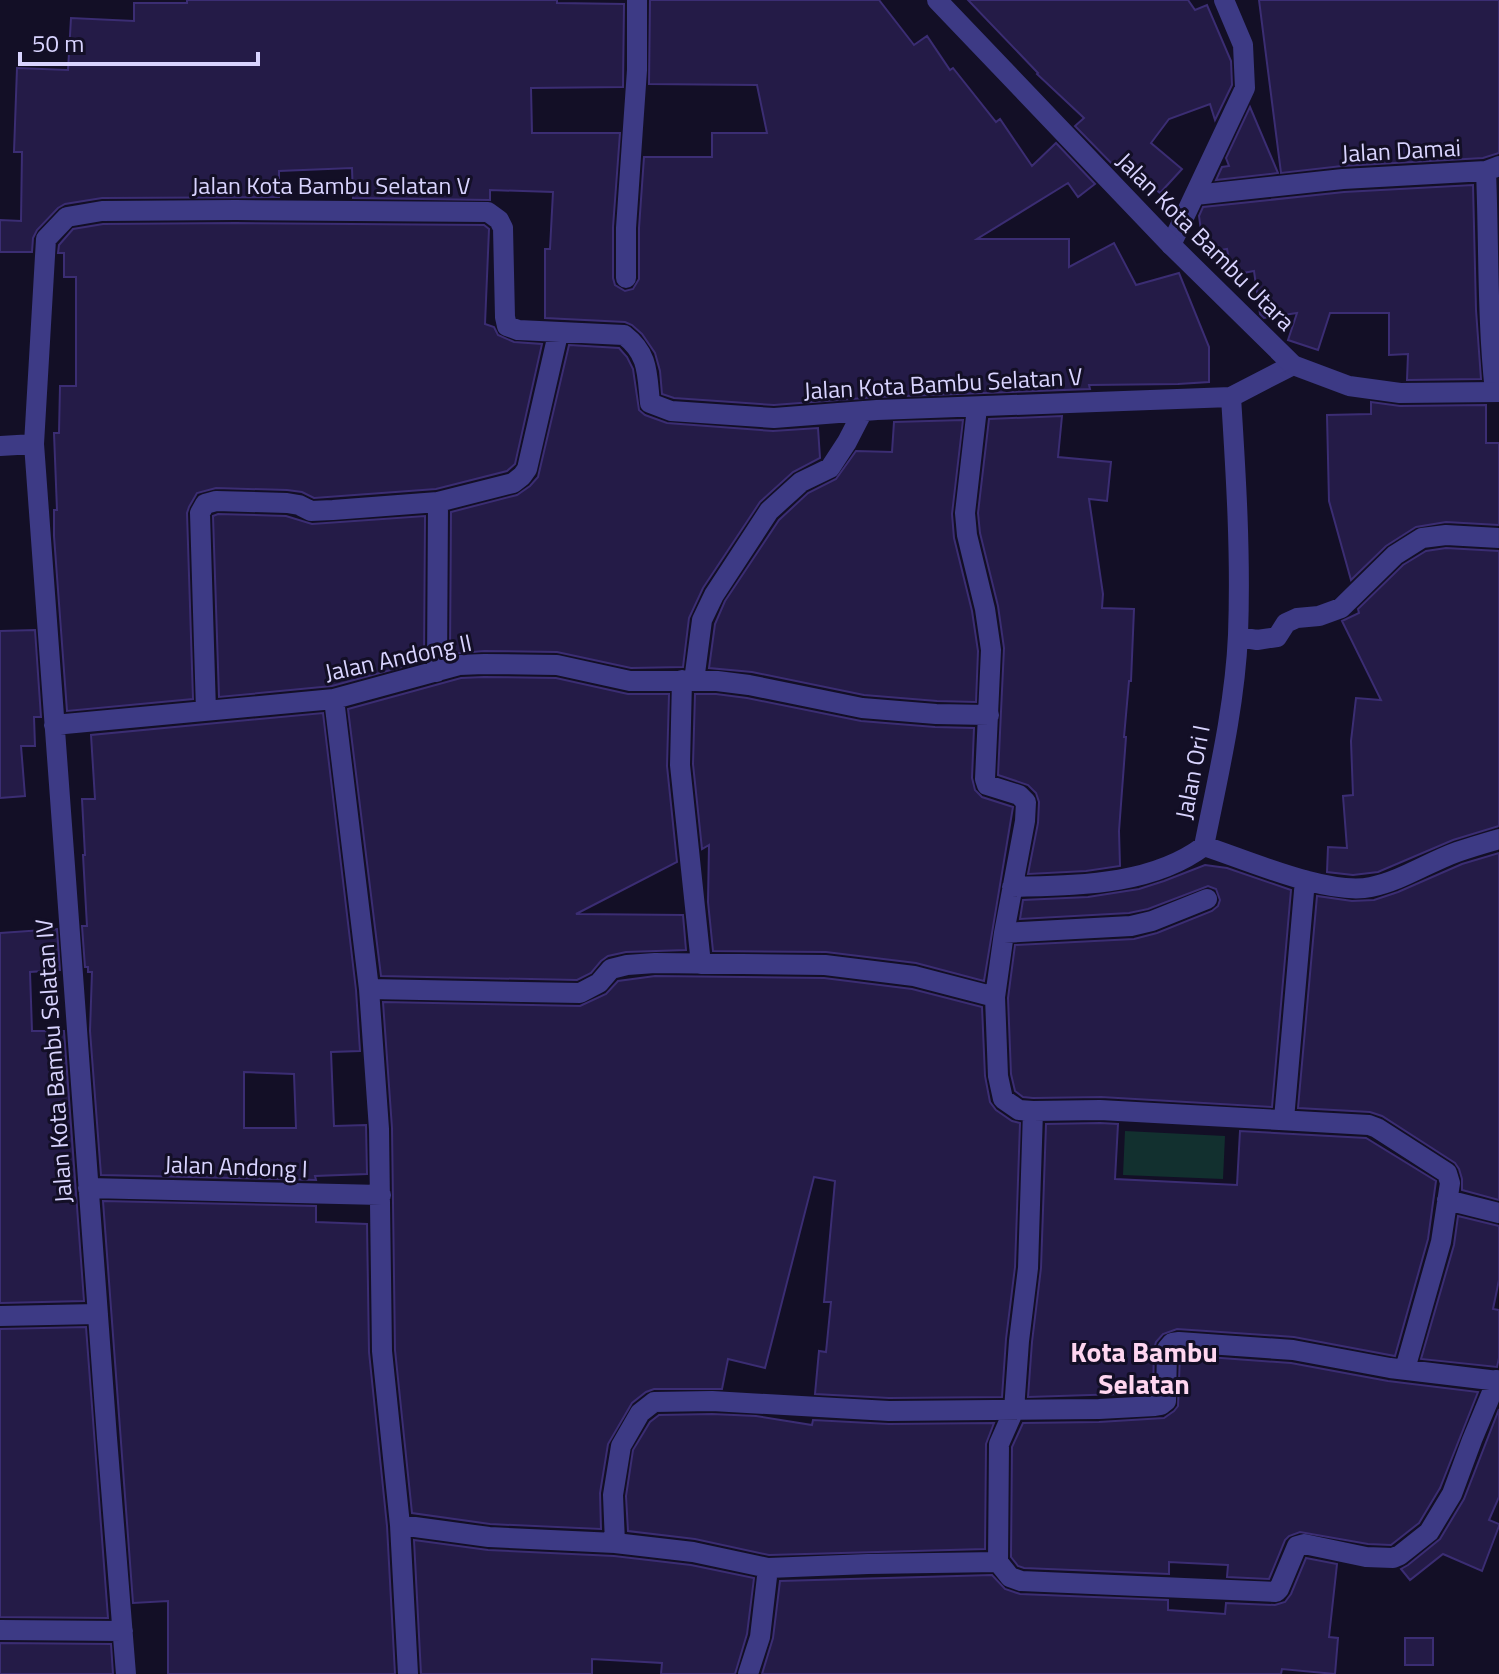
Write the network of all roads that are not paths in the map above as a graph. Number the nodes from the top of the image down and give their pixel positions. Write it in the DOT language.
graph roads {
  1 [pos="637,0"];
  2 [pos="937,0"];
  3 [pos="1224,0"];
  4 [pos="1492,169"];
  5 [pos="1195,195"];
  6 [pos="1171,245"];
  7 [pos="626,278"];
  8 [pos="558,334"];
  9 [pos="1293,365"];
  10 [pos="1497,392"];
  11 [pos="1231,397"];
  12 [pos="977,408"];
  13 [pos="863,411"];
  14 [pos="34,444"];
  15 [pos="0,446"];
  16 [pos="438,502"];
  17 [pos="1499,538"];
  18 [pos="1238,637"];
  19 [pos="437,672"];
  20 [pos="688,680"];
  21 [pos="334,699"];
  22 [pos="206,711"];
  23 [pos="989,715"];
  24 [pos="54,725"];
  25 [pos="1499,839"];
  26 [pos="1204,846"];
  27 [pos="1305,880"];
  28 [pos="1012,887"];
  29 [pos="1207,899"];
  30 [pos="1004,933"];
  31 [pos="701,964"];
  32 [pos="369,989"];
  33 [pos="995,997"];
  34 [pos="1033,1111"];
  35 [pos="1284,1119"];
  36 [pos="88,1188"];
  37 [pos="381,1195"];
  38 [pos="1447,1200"];
  39 [pos="1499,1213"];
  40 [pos="98,1314"];
  41 [pos="0,1316"];
  42 [pos="1405,1369"];
  43 [pos="1498,1380"];
  44 [pos="1014,1410"];
  45 [pos="400,1525"];
  46 [pos="615,1543"];
  47 [pos="998,1562"];
  48 [pos="768,1568"];
  49 [pos="0,1630"];
  50 [pos="123,1631"];
  51 [pos="126,1674"];
  52 [pos="408,1674"];
  53 [pos="748,1674"];
  1 -- 7 [label="street"];
  2 -- 6 [label="street, Jalan Kota Bambu Utara"];
  3 -- 5 [label="street"];
  4 -- 5 [label="street, Jalan Damai"];
  4 -- 10 [label="street, Jalan Damai"];
  5 -- 6 [label="street"];
  6 -- 9 [label="street, Jalan Kota Bambu Utara"];
  8 -- 13 [label="street, Jalan Kota Bambu Selatan V"];
  8 -- 14 [label="street, Jalan Kota Bambu Selatan V"];
  8 -- 16 [label="street"];
  9 -- 10 [label="street, Jalan Kota Bambu Utara"];
  9 -- 11 [label="street, Jalan Kota Bambu Selatan V"];
  11 -- 12 [label="street, Jalan Kota Bambu Selatan V"];
  11 -- 18 [label="street, Jalan Ori I"];
  12 -- 13 [label="street, Jalan Kota Bambu Selatan V"];
  12 -- 23 [label="street"];
  13 -- 20 [label="street"];
  14 -- 15 [label="street"];
  14 -- 24 [label="street, Jalan Kota Bambu Selatan IV"];
  16 -- 19 [label="street"];
  16 -- 22 [label="street"];
  17 -- 18 [label="street"];
  18 -- 26 [label="street, Jalan Ori I"];
  19 -- 20 [label="street, Jalan Andong II"];
  19 -- 21 [label="street, Jalan Andong II"];
  20 -- 23 [label="street, Jalan Andong II"];
  20 -- 31 [label="street"];
  21 -- 22 [label="street, Jalan Andong II"];
  21 -- 32 [label="street"];
  22 -- 24 [label="street, Jalan Andong II"];
  23 -- 28 [label="street"];
  24 -- 36 [label="street, Jalan Kota Bambu Selatan IV"];
  25 -- 27 [label="street, Jalan Ori I"];
  26 -- 27 [label="street, Jalan Ori I"];
  26 -- 28 [label="street"];
  27 -- 35 [label="street"];
  28 -- 30 [label="street"];
  29 -- 30 [label="street"];
  30 -- 33 [label="street"];
  31 -- 32 [label="street"];
  31 -- 33 [label="street"];
  32 -- 37 [label="street"];
  33 -- 34 [label="street"];
  34 -- 35 [label="street"];
  34 -- 44 [label="street"];
  35 -- 38 [label="street"];
  36 -- 37 [label="street, Jalan Andong I"];
  36 -- 40 [label="street, Jalan Kota Bambu Selatan IV"];
  37 -- 45 [label="street"];
  38 -- 39 [label="street"];
  38 -- 42 [label="street"];
  40 -- 41 [label="street"];
  40 -- 50 [label="street, Jalan Kota Bambu Selatan IV"];
  42 -- 43 [label="street"];
  42 -- 44 [label="street"];
  43 -- 47 [label="street"];
  44 -- 46 [label="street"];
  44 -- 47 [label="street"];
  45 -- 46 [label="street"];
  45 -- 52 [label="street"];
  46 -- 48 [label="street"];
  47 -- 48 [label="street"];
  48 -- 53 [label="street"];
  49 -- 50 [label="street"];
  50 -- 51 [label="street, Jalan Kota Bambu Selatan IV"];
}
